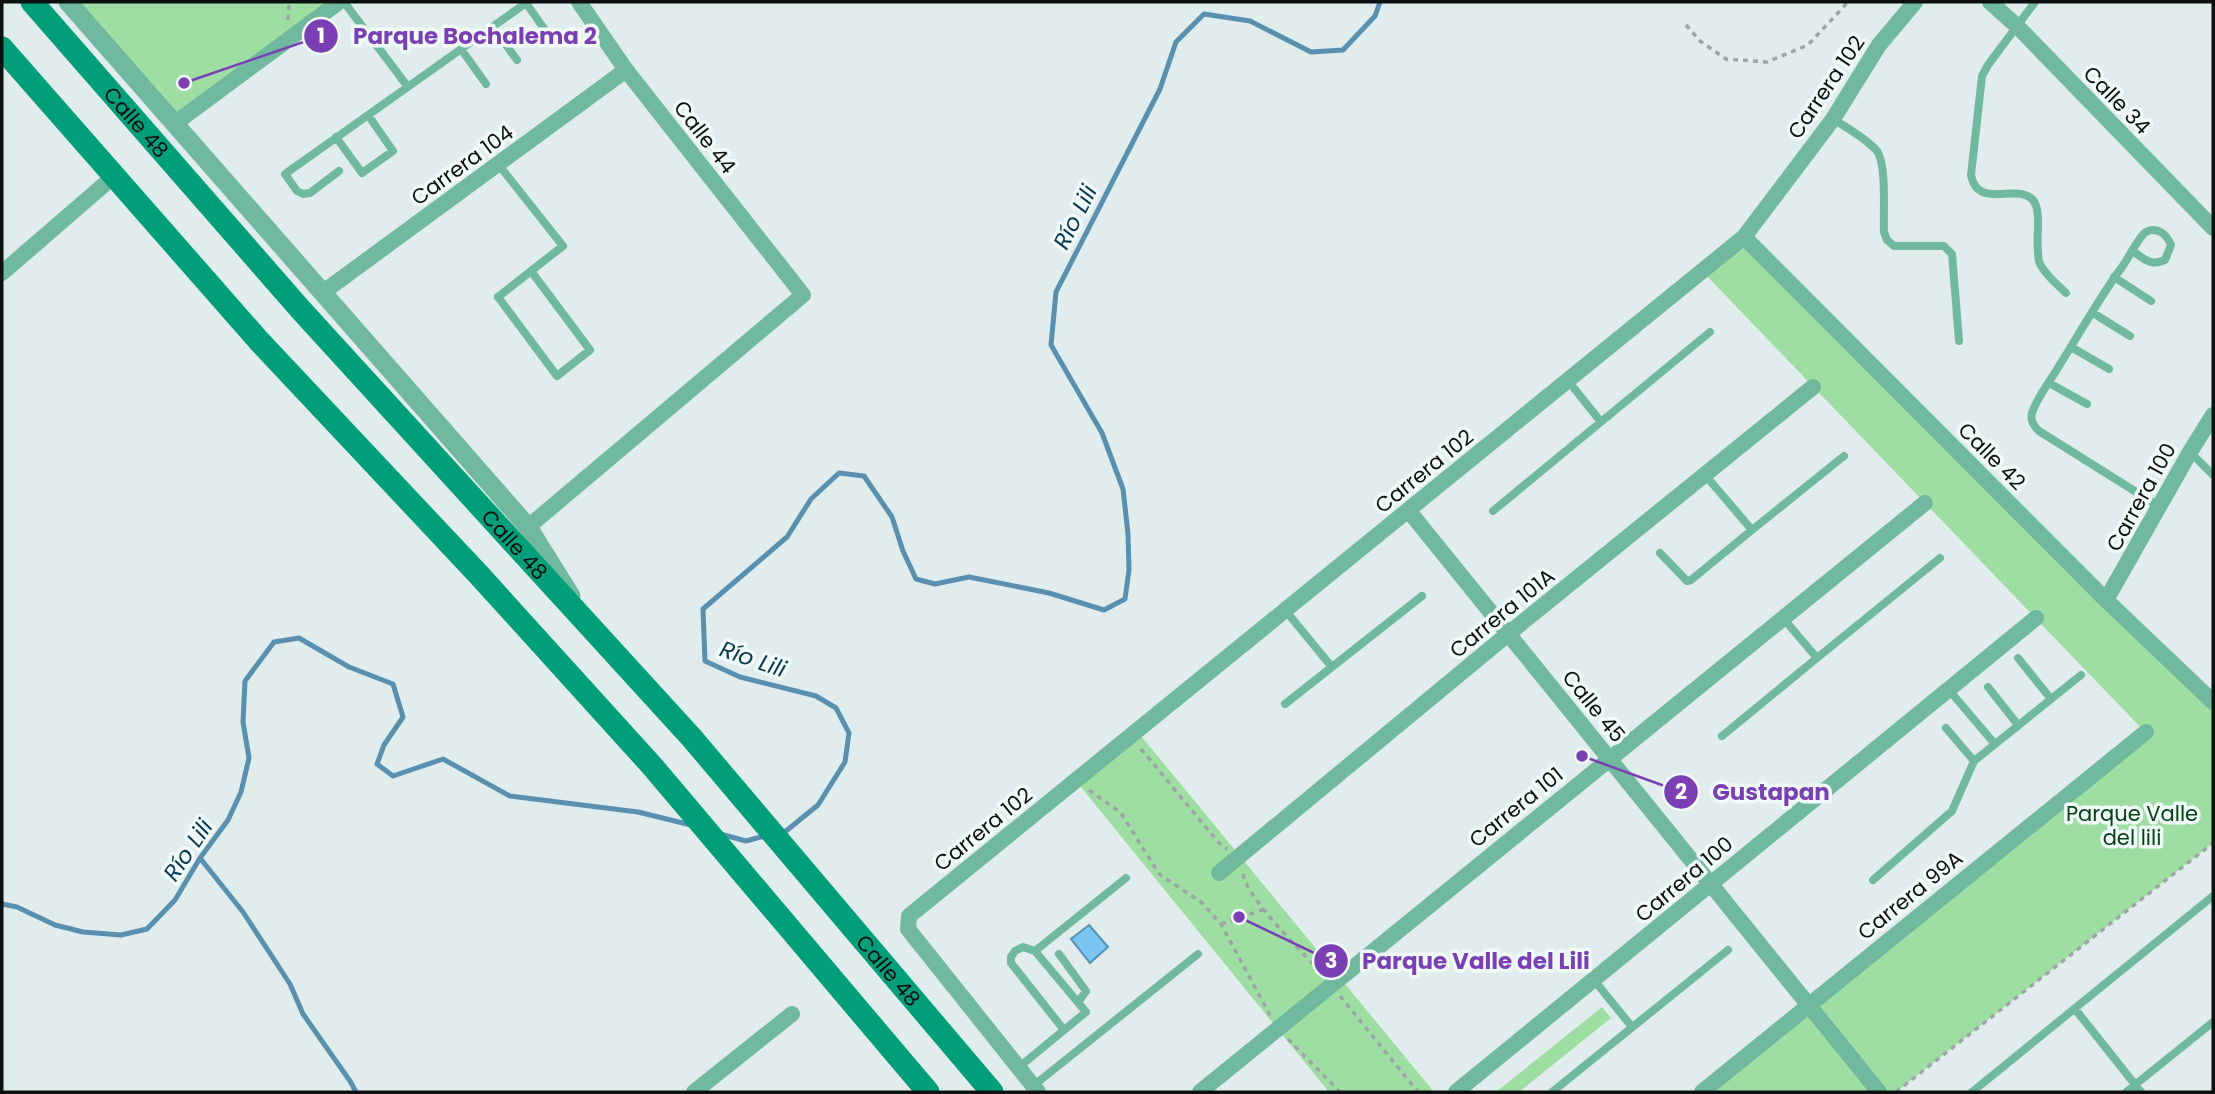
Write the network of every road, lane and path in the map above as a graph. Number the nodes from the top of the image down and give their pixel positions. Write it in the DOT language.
graph roads {
  1 [pos="32,2"];
  2 [pos="68,2"];
  3 [pos="341,2"];
  4 [pos="579,2"];
  5 [pos="1848,2"];
  6 [pos="1914,2"];
  7 [pos="1990,2"];
  8 [pos="2035,2"];
  9 [pos="1686,24"];
  10 [pos="493,27"];
  11 [pos="2018,27"];
  12 [pos="550,37"];
  13 [pos="2,48"];
  14 [pos="461,49"];
  15 [pos="517,60"];
  16 [pos="11,65"];
  17 [pos="626,70"];
  18 [pos="486,84"];
  19 [pos="408,87"];
  20 [pos="368,115"];
  21 [pos="1833,119"];
  22 [pos="174,124"];
  23 [pos="336,137"];
  24 [pos="498,164"];
  25 [pos="339,171"];
  26 [pos="113,177"];
  27 [pos="2213,228"];
  28 [pos="1744,237"];
  29 [pos="2134,252"];
  30 [pos="531,271"];
  31 [pos="2,273"];
  32 [pos="2115,277"];
  33 [pos="322,293"];
  34 [pos="2066,293"];
  35 [pos="2151,301"];
  36 [pos="2093,313"];
  37 [pos="1710,332"];
  38 [pos="2130,336"];
  39 [pos="1959,341"];
  40 [pos="2071,347"];
  41 [pos="2109,369"];
  42 [pos="1569,382"];
  43 [pos="2049,383"];
  44 [pos="1814,387"];
  45 [pos="2087,404"];
  46 [pos="2213,415"];
  47 [pos="1601,422"];
  48 [pos="2190,452"];
  49 [pos="1844,456"];
  50 [pos="2213,475"];
  51 [pos="1706,476"];
  52 [pos="1925,503"];
  53 [pos="2160,507"];
  54 [pos="1408,510"];
  55 [pos="1493,511"];
  56 [pos="528,527"];
  57 [pos="1752,530"];
  58 [pos="1660,553"];
  59 [pos="1940,558"];
  60 [pos="1422,596"];
  61 [pos="2106,600"];
  62 [pos="1285,610"];
  63 [pos="1783,618"];
  64 [pos="2036,618"];
  65 [pos="594,629"];
  66 [pos="1508,634"];
  67 [pos="1817,658"];
  68 [pos="2018,658"];
  69 [pos="1331,666"];
  70 [pos="2081,675"];
  71 [pos="1988,687"];
  72 [pos="1950,690"];
  73 [pos="2051,699"];
  74 [pos="2213,702"];
  75 [pos="1286,704"];
  76 [pos="2018,725"];
  77 [pos="1946,728"];
  78 [pos="2146,732"];
  79 [pos="1130,736"];
  80 [pos="1722,736"];
  81 [pos="1994,743"];
  82 [pos="1609,759"];
  83 [pos="1974,761"];
  84 [pos="1076,780"];
  85 [pos="2213,843"];
  86 [pos="1240,856"];
  87 [pos="1219,873"];
  88 [pos="1126,878"];
  89 [pos="1873,880"];
  90 [pos="1710,884"];
  91 [pos="2213,896"];
  92 [pos="1265,909"];
  93 [pos="906,923"];
  94 [pos="1221,924"];
  95 [pos="1728,950"];
  96 [pos="1035,951"];
  97 [pos="1059,954"];
  98 [pos="1198,954"];
  99 [pos="1594,980"];
  100 [pos="1079,1002"];
  101 [pos="1808,1006"];
  102 [pos="2075,1009"];
  103 [pos="792,1014"];
  104 [pos="2213,1022"];
  105 [pos="1632,1027"];
  106 [pos="1278,1028"];
  107 [pos="1064,1030"];
  108 [pos="1018,1068"];
  109 [pos="1036,1089"];
  110 [pos="2138,1089"];
  111 [pos="694,1092"];
  112 [pos="928,1092"];
  113 [pos="992,1092"];
  114 [pos="1200,1092"];
  115 [pos="1340,1092"];
  116 [pos="1456,1092"];
  117 [pos="1552,1092"];
  118 [pos="1702,1092"];
  119 [pos="1878,1092"];
  120 [pos="1896,1092"];
  121 [pos="1972,1092"];
  122 [pos="2126,1092"];
  1 -- 65 [label="main road, Calle 48"];
  2 -- 22 [label="street"];
  3 -- 19 [label="lane"];
  3 -- 22 [label="street"];
  4 -- 17 [label="street, Calle 44"];
  5 -- 9 [label="path"];
  6 -- 21 [label="street, Carrera 102"];
  7 -- 11 [label="street, Calle 34"];
  8 -- 11 [label="lane"];
  10 -- 12 [label="lane"];
  10 -- 14 [label="lane"];
  10 -- 15 [label="lane"];
  11 -- 27 [label="street, Calle 34"];
  11 -- 34 [label="lane"];
  13 -- 16 [label="main road"];
  14 -- 18 [label="lane"];
  14 -- 19 [label="lane"];
  16 -- 26 [label="main road"];
  17 -- 24 [label="street, Carrera 104"];
  17 -- 56 [label="street, Calle 44"];
  19 -- 20 [label="lane"];
  20 -- 23 [label="lane"];
  20 -- 23 [label="lane"];
  21 -- 28 [label="street, Carrera 102"];
  21 -- 39 [label="lane"];
  22 -- 33 [label="street"];
  23 -- 25 [label="lane"];
  24 -- 30 [label="lane"];
  24 -- 33 [label="street, Carrera 104"];
  26 -- 31 [label="street"];
  26 -- 112 [label="main road"];
  28 -- 42 [label="street, Carrera 102"];
  28 -- 61 [label="street, Calle 42"];
  29 -- 29 [label="lane"];
  29 -- 32 [label="lane"];
  30 -- 30 [label="lane"];
  32 -- 35 [label="lane"];
  32 -- 36 [label="lane"];
  33 -- 56 [label="street"];
  36 -- 38 [label="lane"];
  36 -- 40 [label="lane"];
  37 -- 47 [label="lane"];
  40 -- 41 [label="lane"];
  40 -- 43 [label="lane"];
  42 -- 47 [label="lane"];
  42 -- 54 [label="street, Carrera 102"];
  43 -- 45 [label="lane"];
  43 -- 53 [label="lane"];
  44 -- 51 [label="street, Carrera 101A"];
  46 -- 48 [label="street, Carrera 100"];
  47 -- 55 [label="lane"];
  48 -- 50 [label="lane"];
  48 -- 53 [label="street, Carrera 100"];
  49 -- 57 [label="lane"];
  51 -- 57 [label="lane"];
  51 -- 66 [label="street, Carrera 101A"];
  52 -- 63 [label="street, Carrera 101"];
  53 -- 61 [label="street, Carrera 100"];
  54 -- 62 [label="street, Carrera 102"];
  54 -- 66 [label="street, Calle 45"];
  56 -- 65 [label="street"];
  57 -- 58 [label="lane"];
  59 -- 67 [label="lane"];
  60 -- 69 [label="lane"];
  61 -- 74 [label="street, Calle 42"];
  62 -- 69 [label="lane"];
  62 -- 79 [label="street, Carrera 102"];
  63 -- 67 [label="lane"];
  63 -- 82 [label="street, Carrera 101"];
  64 -- 72 [label="street, Carrera 100"];
  65 -- 113 [label="main road, Calle 48"];
  66 -- 82 [label="street, Calle 45"];
  66 -- 86 [label="street, Carrera 101A"];
  67 -- 80 [label="lane"];
  68 -- 73 [label="lane"];
  69 -- 75 [label="lane"];
  70 -- 73 [label="lane"];
  71 -- 76 [label="lane"];
  72 -- 81 [label="lane"];
  72 -- 90 [label="street, Carrera 100"];
  73 -- 76 [label="lane"];
  76 -- 81 [label="lane"];
  77 -- 83 [label="lane"];
  78 -- 101 [label="street, Carrera 99A"];
  79 -- 84 [label="street, Carrera 102"];
  79 -- 86 [label="path"];
  81 -- 83 [label="lane"];
  82 -- 90 [label="street, Calle 45"];
  82 -- 106 [label="street, Carrera 101"];
  83 -- 89 [label="lane"];
  84 -- 93 [label="street, Carrera 102"];
  84 -- 94 [label="path"];
  85 -- 120 [label="path"];
  86 -- 87 [label="street, Carrera 101A"];
  88 -- 96 [label="lane"];
  90 -- 99 [label="street, Carrera 100"];
  90 -- 101 [label="street, Calle 45"];
  91 -- 102 [label="lane"];
  92 -- 94 [label="path"];
  93 -- 108 [label="street, Calle 48"];
  94 -- 106 [label="path"];
  95 -- 105 [label="lane"];
  96 -- 100 [label="lane"];
  96 -- 107 [label="lane"];
  97 -- 100 [label="lane"];
  98 -- 109 [label="lane"];
  99 -- 105 [label="lane"];
  99 -- 116 [label="street, Carrera 100"];
  100 -- 107 [label="lane"];
  101 -- 118 [label="street, Carrera 99A"];
  101 -- 119 [label="street, Calle 45"];
  102 -- 110 [label="lane"];
  102 -- 121 [label="lane"];
  103 -- 111 [label="street"];
  104 -- 110 [label="lane"];
  105 -- 117 [label="lane"];
  106 -- 114 [label="street, Carrera 101"];
  106 -- 115 [label="path"];
  107 -- 108 [label="lane"];
  108 -- 109 [label="street, Calle 48"];
  110 -- 122 [label="lane"];
}
